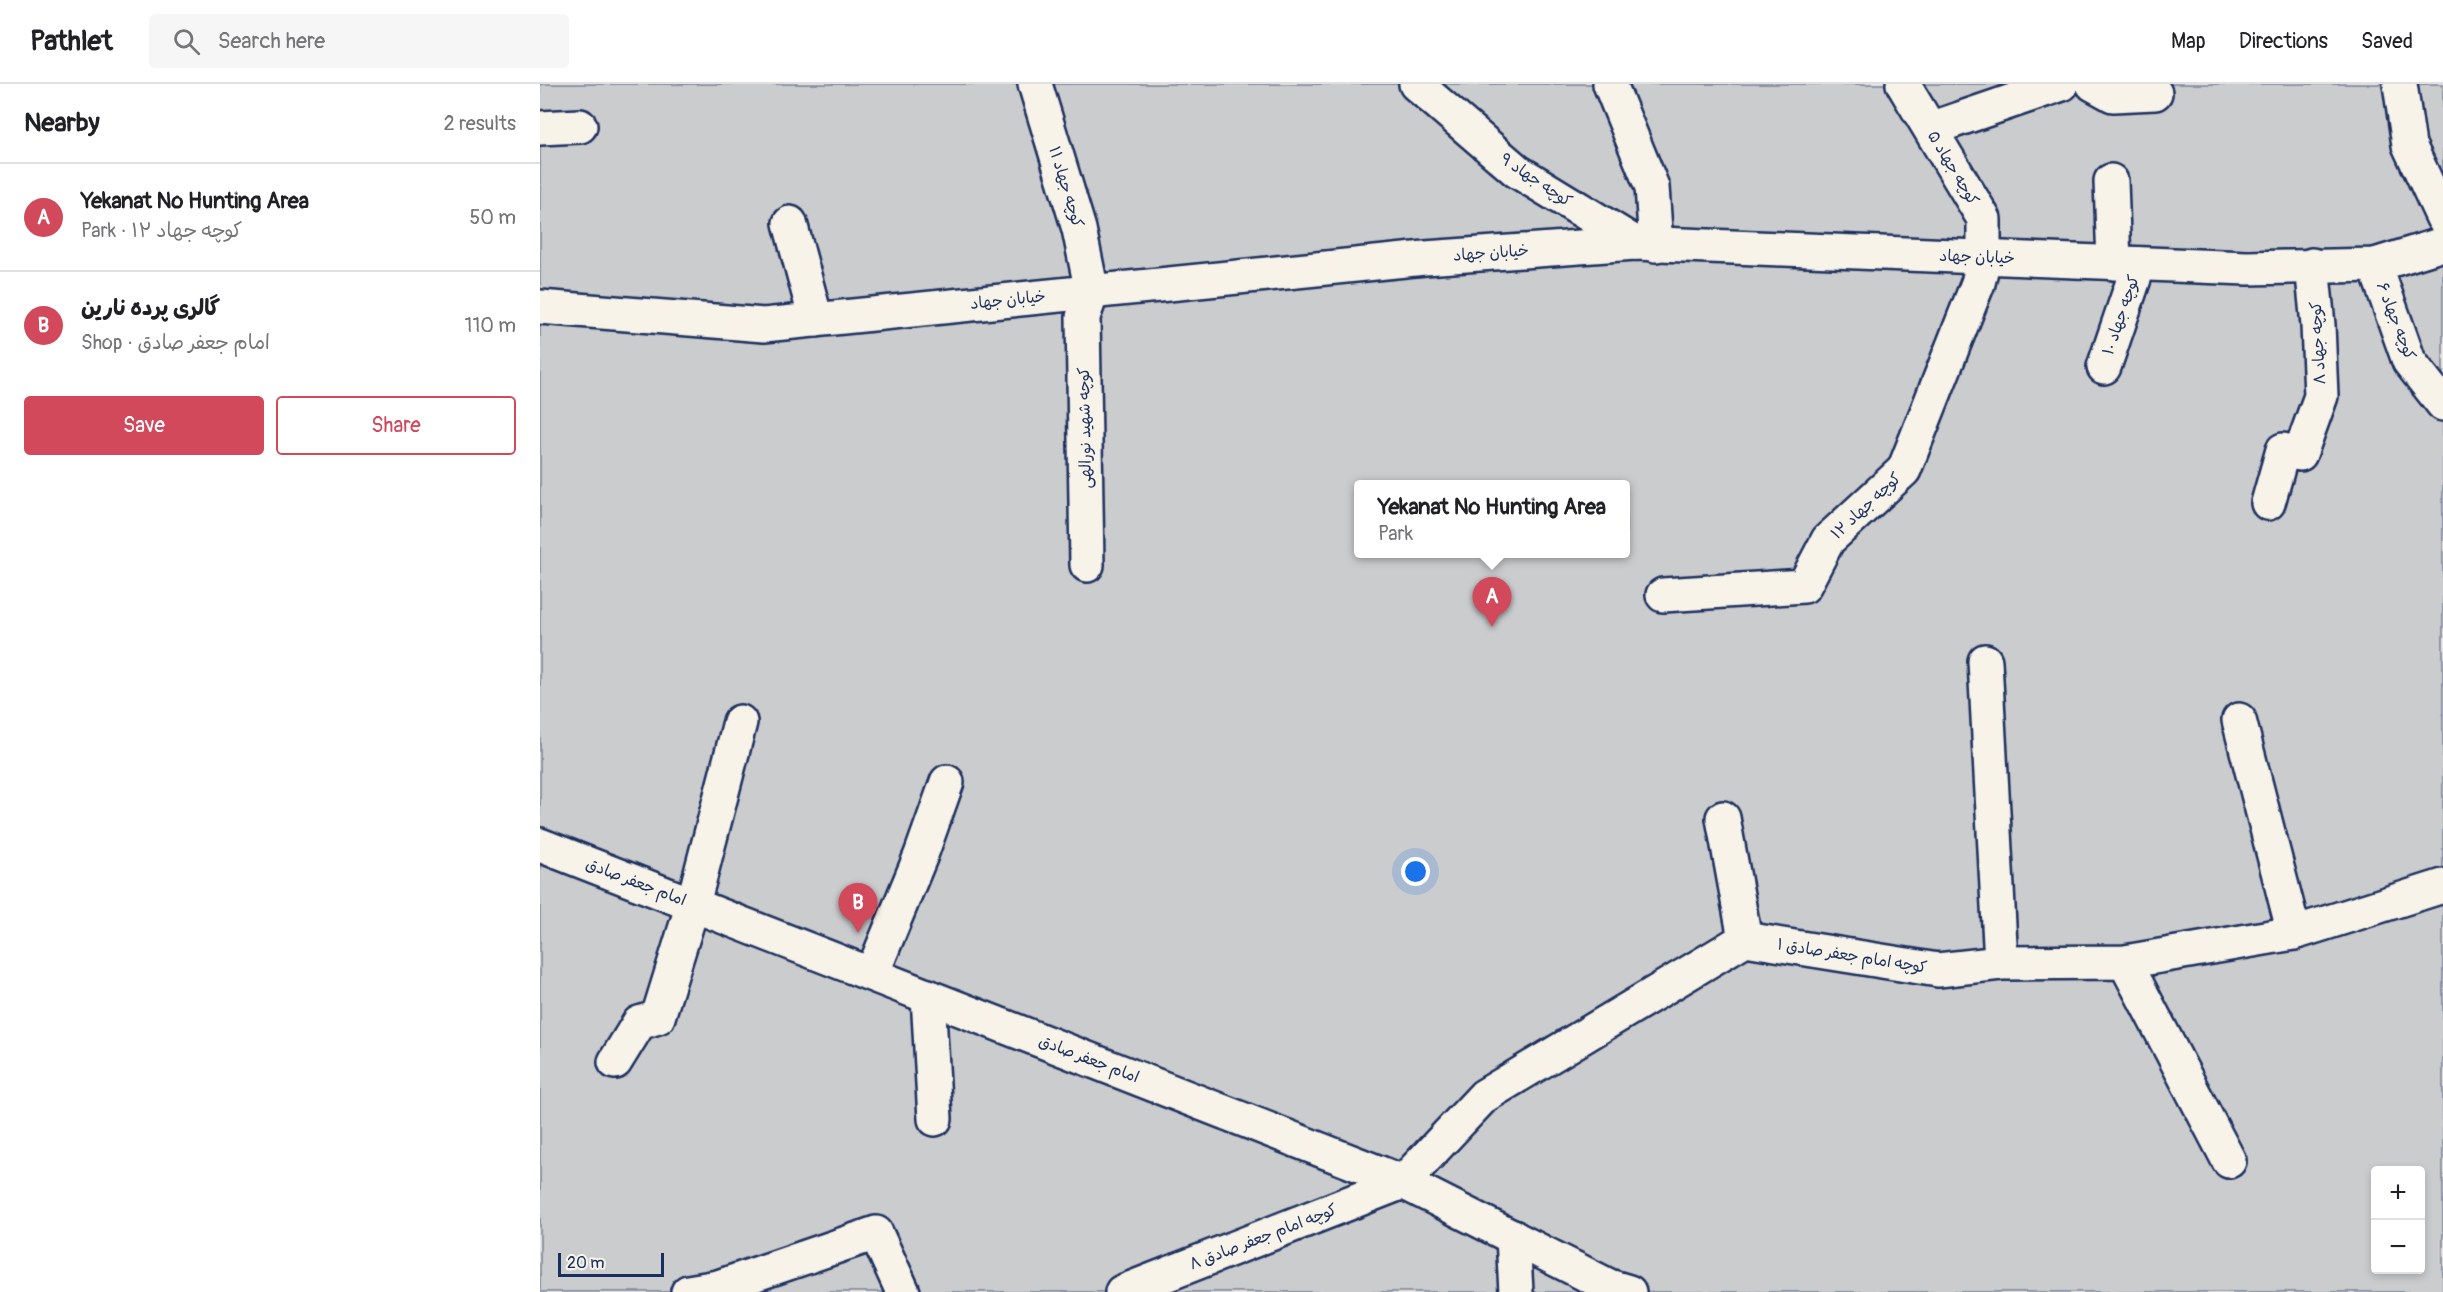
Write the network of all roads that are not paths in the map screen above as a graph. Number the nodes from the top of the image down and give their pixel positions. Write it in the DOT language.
graph roads {
  1 [pos="1035,84"];
  2 [pos="1416,84"];
  3 [pos="1610,84"];
  4 [pos="1903,84"];
  5 [pos="2062,84"];
  6 [pos="2093,84"];
  7 [pos="2400,84"];
  8 [pos="2155,93"];
  9 [pos="580,126"];
  10 [pos="540,128"];
  11 [pos="1930,129"];
  12 [pos="2111,181"];
  13 [pos="2443,218"];
  14 [pos="790,223"];
  15 [pos="1646,244"];
  16 [pos="2443,244"];
  17 [pos="1984,258"];
  18 [pos="2126,263"];
  19 [pos="2312,265"];
  20 [pos="2375,265"];
  21 [pos="1092,292"];
  22 [pos="540,307"];
  23 [pos="816,320"];
  24 [pos="2104,367"];
  25 [pos="2443,404"];
  26 [pos="2268,503"];
  27 [pos="1087,565"];
  28 [pos="1663,595"];
  29 [pos="1985,661"];
  30 [pos="2239,720"];
  31 [pos="740,722"];
  32 [pos="947,782"];
  33 [pos="1723,818"];
  34 [pos="540,844"];
  35 [pos="2443,886"];
  36 [pos="693,904"];
  37 [pos="2294,933"];
  38 [pos="1745,939"];
  39 [pos="2126,962"];
  40 [pos="2001,963"];
  41 [pos="872,974"];
  42 [pos="928,996"];
  43 [pos="615,1062"];
  44 [pos="935,1119"];
  45 [pos="2229,1161"];
  46 [pos="1403,1182"];
  47 [pos="1513,1237"];
  48 [pos="688,1292"];
  49 [pos="903,1292"];
  50 [pos="1122,1292"];
  51 [pos="1516,1292"];
  52 [pos="1629,1292"];
  1 -- 21 [label="street, کوچه جهاد ۱۱"];
  2 -- 15 [label="street, کوچه جهاد ۹"];
  3 -- 15 [label="street"];
  4 -- 11 [label="street, کوچه جهاد ۵"];
  5 -- 11 [label="street"];
  6 -- 8 [label="street"];
  7 -- 13 [label="street"];
  9 -- 10 [label="street"];
  11 -- 17 [label="street, کوچه جهاد ۵"];
  12 -- 18 [label="street"];
  14 -- 23 [label="street"];
  15 -- 17 [label="street, خیابان جهاد"];
  15 -- 21 [label="street, خیابان جهاد"];
  16 -- 20 [label="street, خیابان جهاد"];
  17 -- 18 [label="street, خیابان جهاد"];
  17 -- 28 [label="street, کوچه جهاد ۱۲"];
  18 -- 19 [label="street, خیابان جهاد"];
  18 -- 24 [label="street, کوچه جهاد ۱۰"];
  19 -- 20 [label="street, خیابان جهاد"];
  19 -- 26 [label="street, کوچه جهاد ۸"];
  20 -- 25 [label="street, کوچه جهاد ۶"];
  21 -- 23 [label="street, خیابان جهاد"];
  21 -- 27 [label="street, کوچه شهید نورالهی"];
  22 -- 23 [label="street, خیابان جهاد"];
  29 -- 40 [label="street"];
  30 -- 37 [label="street"];
  31 -- 36 [label="street"];
  32 -- 41 [label="street"];
  33 -- 38 [label="street"];
  34 -- 36 [label="street, امام جعفر صادق"];
  35 -- 37 [label="street, کوچه امام جعفر صادق ۱"];
  36 -- 41 [label="street, امام جعفر صادق"];
  36 -- 43 [label="street"];
  37 -- 39 [label="street, کوچه امام جعفر صادق ۱"];
  38 -- 40 [label="street, کوچه امام جعفر صادق ۱"];
  38 -- 46 [label="street"];
  39 -- 40 [label="street, کوچه امام جعفر صادق ۱"];
  39 -- 45 [label="street"];
  41 -- 42 [label="street, امام جعفر صادق"];
  42 -- 44 [label="street"];
  42 -- 46 [label="street, امام جعفر صادق"];
  46 -- 47 [label="street, امام جعفر صادق"];
  46 -- 50 [label="street, کوچه امام جعفر صادق ۸"];
  47 -- 51 [label="street"];
  47 -- 52 [label="street, امام جعفر صادق"];
  48 -- 49 [label="street"];
}
